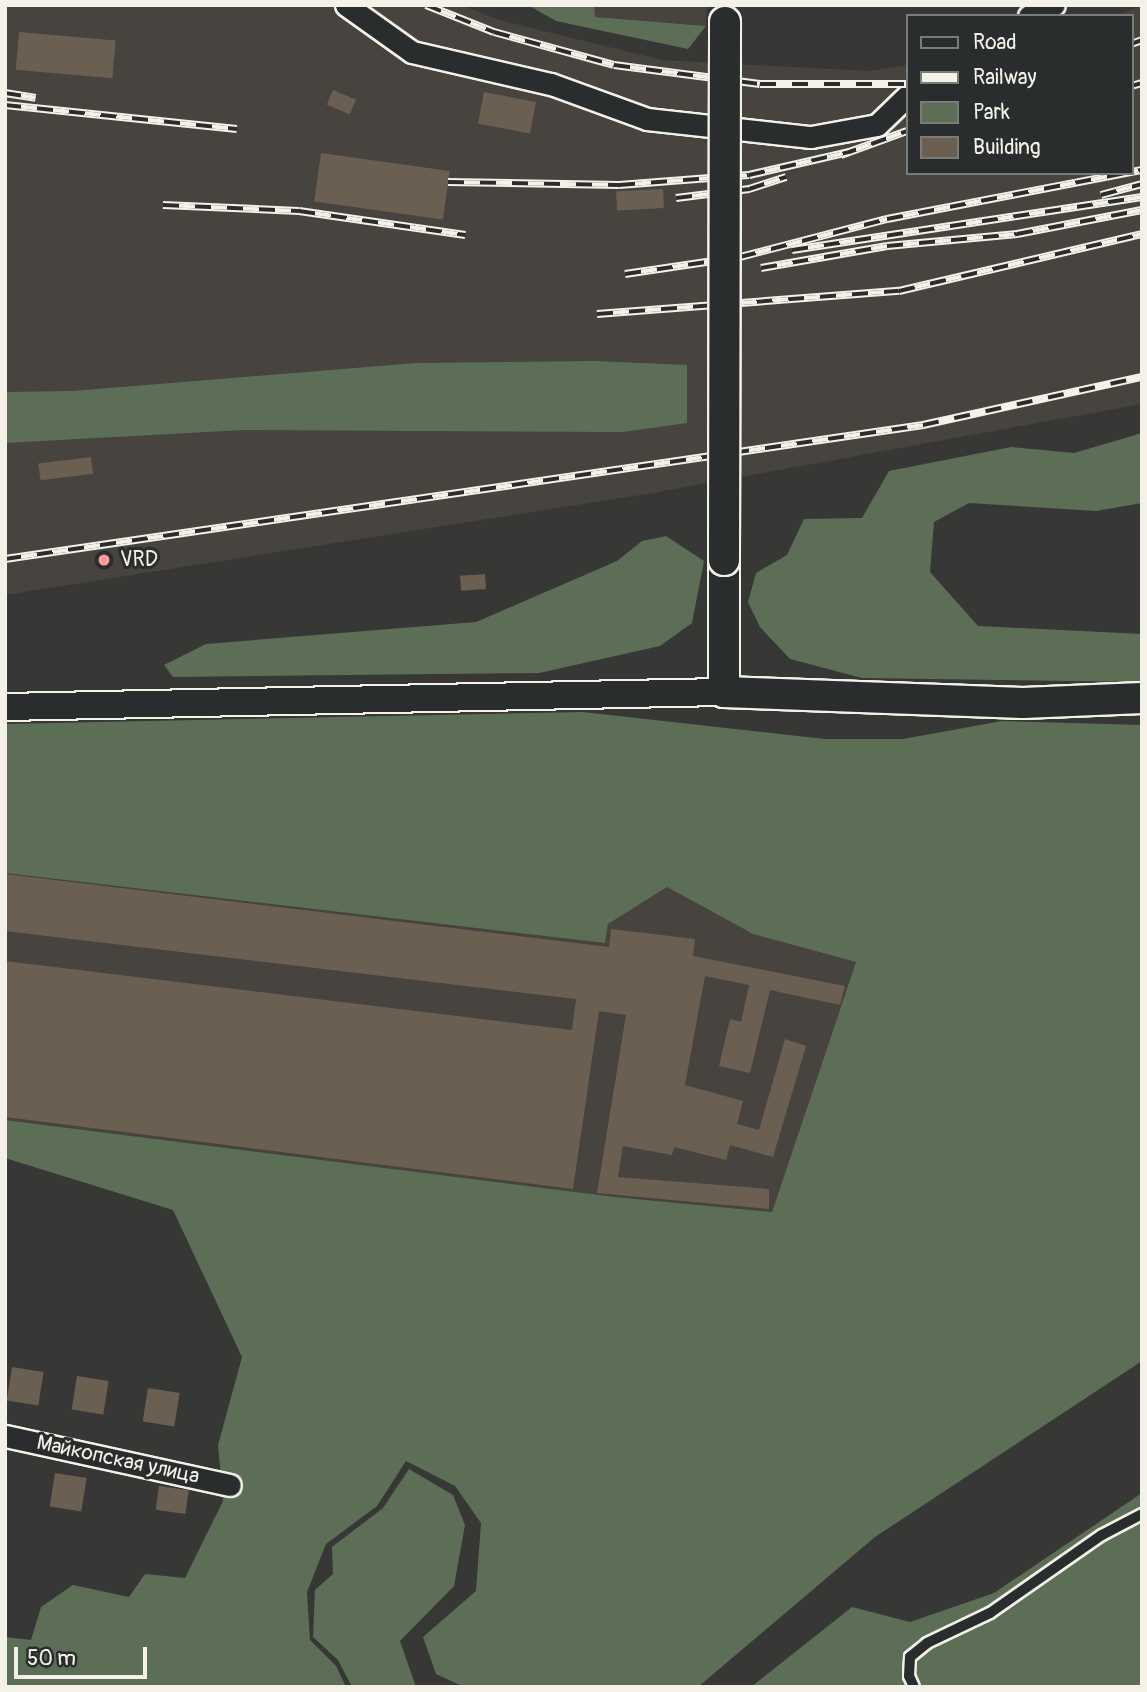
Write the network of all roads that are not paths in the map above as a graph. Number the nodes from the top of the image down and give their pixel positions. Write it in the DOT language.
graph roads {
  1 [pos="346,5"];
  2 [pos="1054,5"];
  3 [pos="726,14"];
  4 [pos="1034,14"];
  5 [pos="906,97"];
  6 [pos="724,692"];
  7 [pos="1142,698"];
  8 [pos="5,708"];
  9 [pos="5,1436"];
  10 [pos="230,1485"];
  11 [pos="1142,1514"];
  12 [pos="914,1687"];
  1 -- 5 [label="street"];
  2 -- 4 [label="street"];
  3 -- 6 [label="main road, bridge"];
  6 -- 7 [label="main road"];
  6 -- 8 [label="street"];
  9 -- 10 [label="street, Майкопская улица"];
  11 -- 12 [label="lane"];
}
